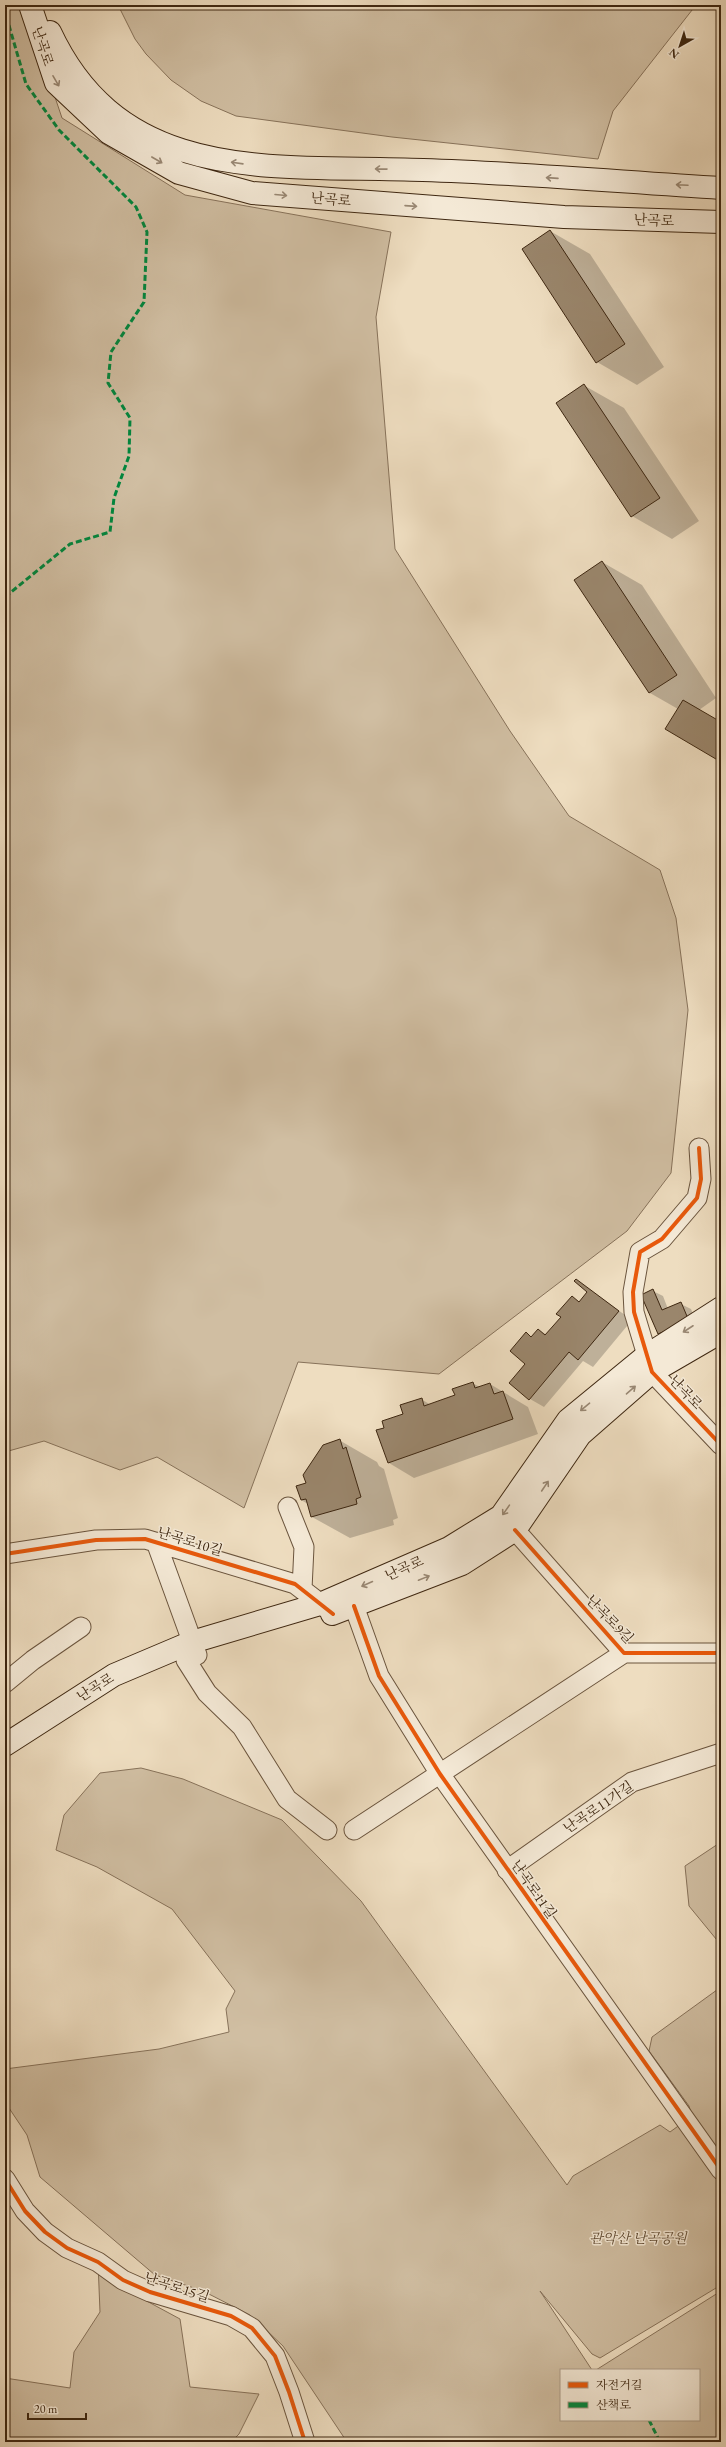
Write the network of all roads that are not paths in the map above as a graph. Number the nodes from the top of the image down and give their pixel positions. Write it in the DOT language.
graph roads {
  1 [pos="30,5"];
  2 [pos="41,5"];
  3 [pos="721,188"];
  4 [pos="721,222"];
  5 [pos="699,1148"];
  6 [pos="721,1308"];
  7 [pos="721,1332"];
  8 [pos="649,1364"];
  9 [pos="721,1445"];
  10 [pos="288,1506"];
  11 [pos="515,1530"];
  12 [pos="156,1542"];
  13 [pos="5,1554"];
  14 [pos="302,1589"];
  15 [pos="354,1606"];
  16 [pos="327,1609"];
  17 [pos="81,1627"];
  18 [pos="192,1652"];
  19 [pos="624,1653"];
  20 [pos="721,1653"];
  21 [pos="5,1683"];
  22 [pos="721,1753"];
  23 [pos="5,1754"];
  24 [pos="440,1774"];
  25 [pos="327,1830"];
  26 [pos="354,1830"];
  27 [pos="507,1870"];
  28 [pos="721,2170"];
  29 [pos="5,2179"];
  30 [pos="304,2442"];
  1 -- 4 [label="main road, 난곡로, one-way"];
  3 -- 2 [label="main road, 난곡로, one-way"];
  5 -- 8 [label="street"];
  6 -- 8 [label="main road, 난곡로, one-way"];
  7 -- 8 [label="main road, 난곡로"];
  8 -- 9 [label="street, 난곡로"];
  11 -- 8 [label="main road, 난곡로, one-way"];
  8 -- 16 [label="main road, 난곡로, one-way"];
  10 -- 14 [label="street"];
  15 -- 11 [label="main road, 난곡로, one-way"];
  11 -- 19 [label="street, 난곡로9길"];
  12 -- 13 [label="street, 난곡로10길"];
  12 -- 14 [label="street, 난곡로10길"];
  12 -- 18 [label="street"];
  14 -- 16 [label="street, 난곡로10길"];
  15 -- 16 [label="main road, 난곡로"];
  15 -- 24 [label="street, 난곡로11길"];
  16 -- 18 [label="main road, 난곡로"];
  17 -- 21 [label="street"];
  18 -- 23 [label="main road, 난곡로"];
  18 -- 25 [label="street"];
  19 -- 20 [label="street, 난곡로9길"];
  19 -- 24 [label="street"];
  22 -- 27 [label="street, 난곡로11가길"];
  24 -- 26 [label="street"];
  24 -- 27 [label="street, 난곡로11길"];
  27 -- 28 [label="street, 난곡로11길"];
  29 -- 30 [label="street, 난곡로15길"];
}
